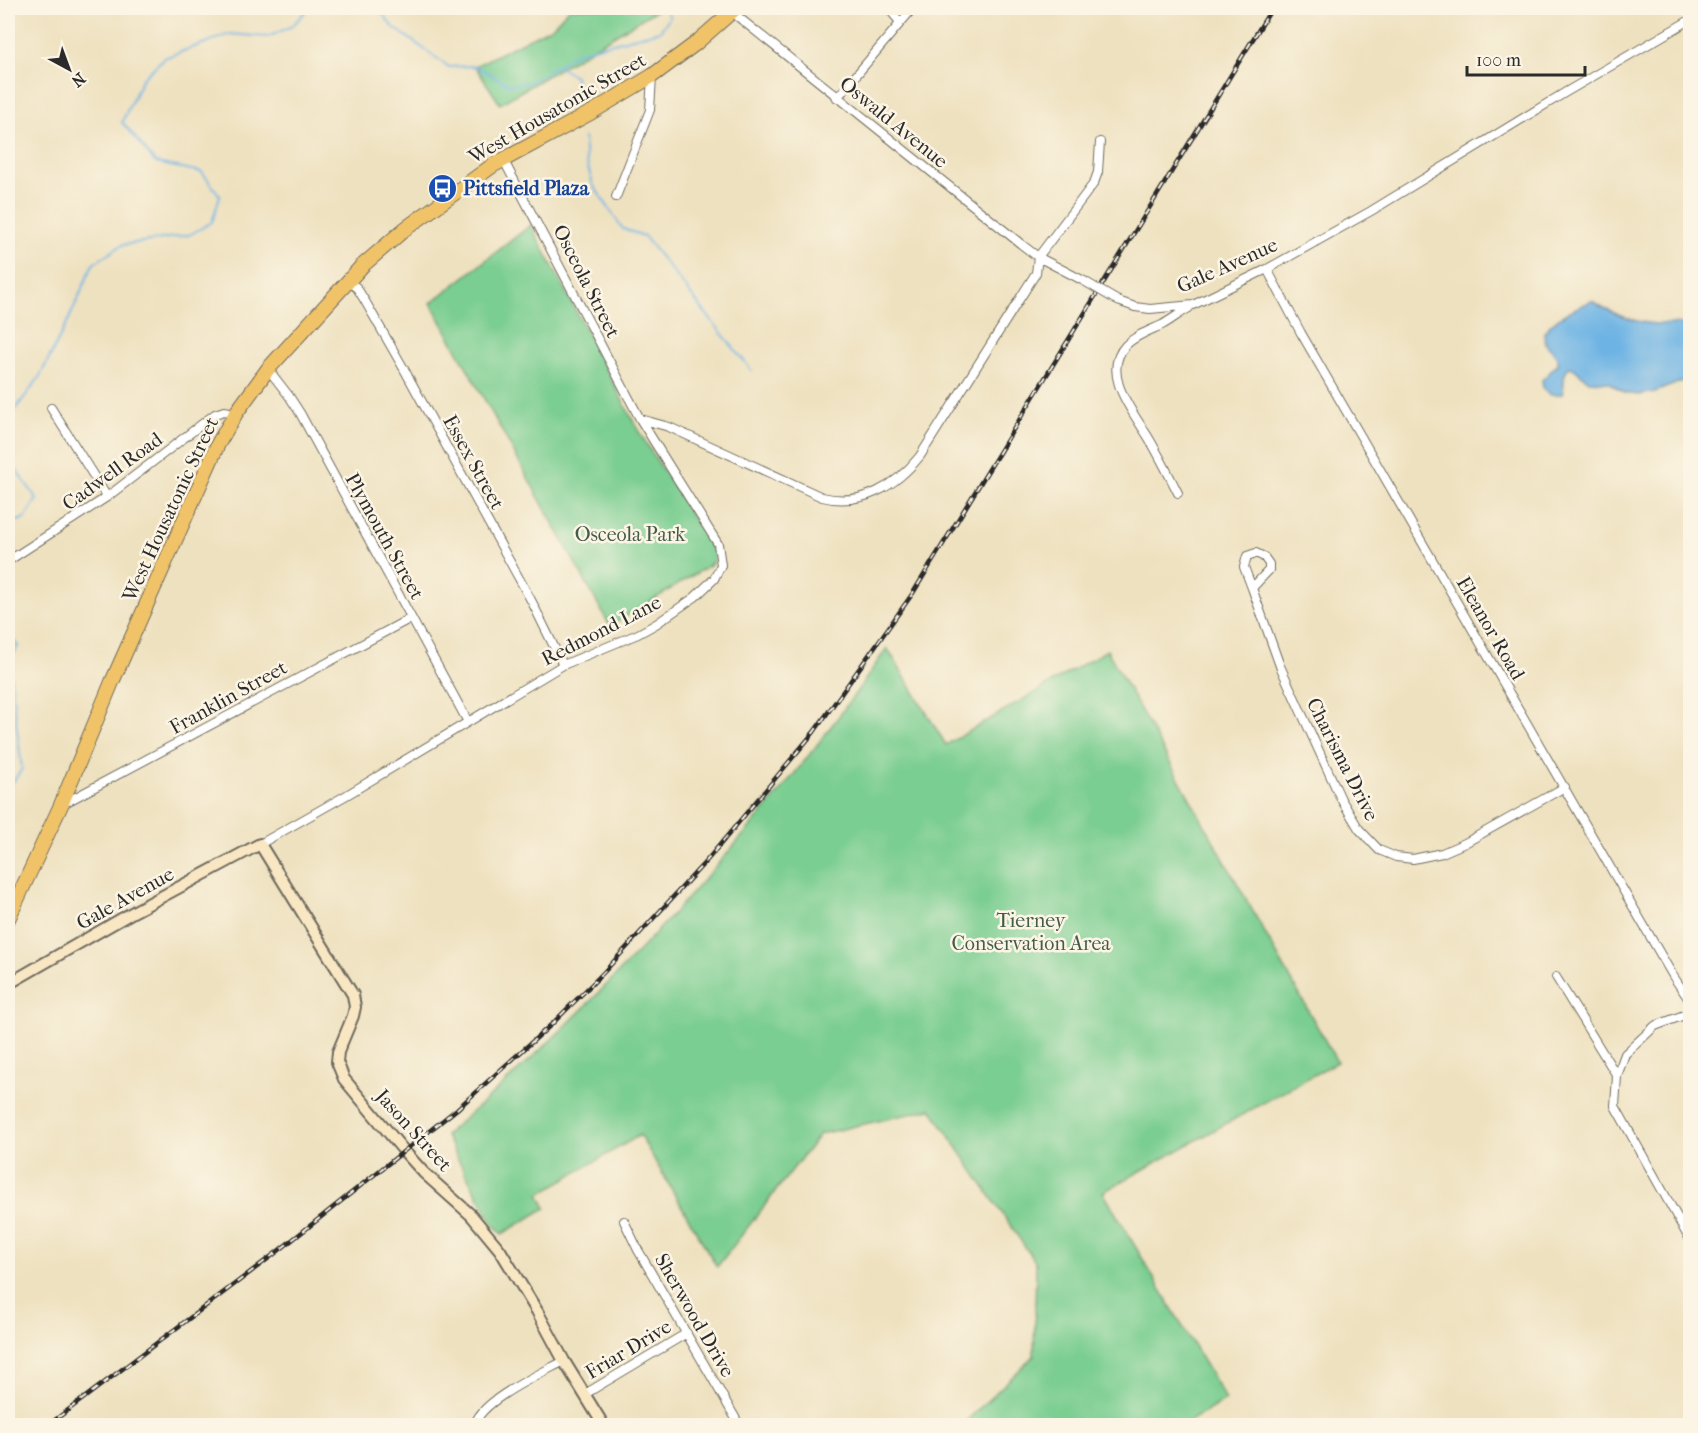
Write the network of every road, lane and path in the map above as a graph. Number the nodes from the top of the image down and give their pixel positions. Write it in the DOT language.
graph roads {
  1 [pos="888,8"];
  2 [pos="913,8"];
  3 [pos="734,10"];
  4 [pos="1690,20"];
  5 [pos="900,22"];
  6 [pos="652,76"];
  7 [pos="837,98"];
  8 [pos="1100,142"];
  9 [pos="503,159"];
  10 [pos="616,197"];
  11 [pos="1038,257"];
  12 [pos="1267,269"];
  13 [pos="348,281"];
  14 [pos="1193,305"];
  15 [pos="268,369"];
  16 [pos="51,408"];
  17 [pos="236,413"];
  18 [pos="640,419"];
  19 [pos="1178,493"];
  20 [pos="107,497"];
  21 [pos="8,561"];
  22 [pos="1252,588"];
  23 [pos="411,618"];
  24 [pos="563,665"];
  25 [pos="468,722"];
  26 [pos="1565,787"];
  27 [pos="61,805"];
  28 [pos="260,844"];
  29 [pos="8,919"];
  30 [pos="1556,977"];
  31 [pos="8,984"];
  32 [pos="1690,1001"];
  33 [pos="1690,1016"];
  34 [pos="1617,1076"];
  35 [pos="624,1221"];
  36 [pos="1690,1240"];
  37 [pos="687,1333"];
  38 [pos="564,1361"];
  39 [pos="585,1394"];
  40 [pos="475,1425"];
  41 [pos="604,1425"];
  42 [pos="740,1425"];
  1 -- 5 [label="street"];
  2 -- 5 [label="street"];
  3 -- 6 [label="highway, West Housatonic Street"];
  3 -- 7 [label="street, Oswald Avenue"];
  4 -- 12 [label="street, Gale Avenue"];
  5 -- 7 [label="street"];
  6 -- 9 [label="highway, West Housatonic Street"];
  6 -- 10 [label="street"];
  7 -- 11 [label="street, Oswald Avenue"];
  8 -- 11 [label="street"];
  9 -- 13 [label="highway, West Housatonic Street"];
  9 -- 18 [label="street, Osceola Street"];
  11 -- 14 [label="street, Gale Avenue, bridge"];
  11 -- 18 [label="street"];
  12 -- 14 [label="street, Gale Avenue"];
  12 -- 26 [label="street, Eleanor Road"];
  13 -- 15 [label="highway, West Housatonic Street"];
  13 -- 24 [label="street, Essex Street"];
  14 -- 19 [label="street"];
  15 -- 17 [label="highway, West Housatonic Street"];
  15 -- 23 [label="street, Plymouth Street"];
  16 -- 20 [label="street"];
  17 -- 20 [label="street, Cadwell Road"];
  17 -- 27 [label="highway, West Housatonic Street"];
  18 -- 24 [label="street, Redmond Lane"];
  20 -- 21 [label="street, Cadwell Road"];
  22 -- 26 [label="street, Charisma Drive"];
  23 -- 25 [label="street, Plymouth Street"];
  23 -- 27 [label="street, Franklin Street"];
  24 -- 25 [label="street, Redmond Lane"];
  25 -- 28 [label="street, Redmond Lane"];
  26 -- 32 [label="street, Eleanor Road"];
  27 -- 29 [label="highway, West Housatonic Street"];
  28 -- 31 [label="street, Gale Avenue"];
  28 -- 38 [label="street, Jason Street"];
  30 -- 34 [label="street"];
  33 -- 34 [label="street"];
  34 -- 36 [label="street"];
  35 -- 37 [label="street, Sherwood Drive"];
  37 -- 39 [label="street, Friar Drive"];
  37 -- 42 [label="street, Sherwood Drive"];
  38 -- 39 [label="street, Jason Street"];
  38 -- 40 [label="street"];
  39 -- 41 [label="street, Jason Street"];
}
